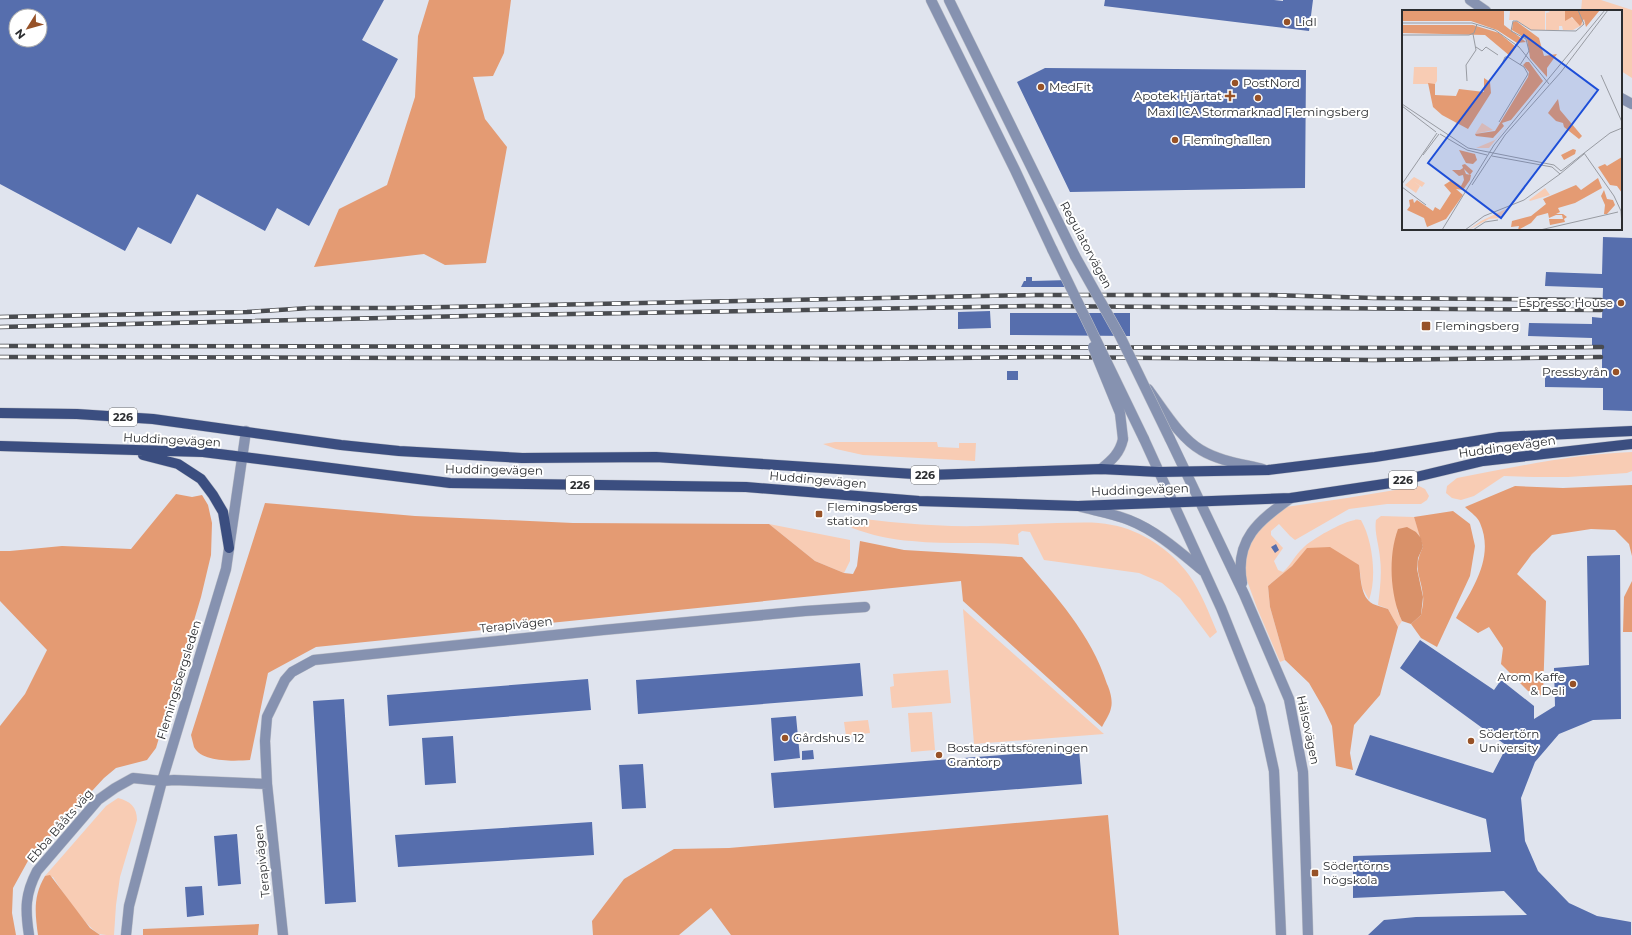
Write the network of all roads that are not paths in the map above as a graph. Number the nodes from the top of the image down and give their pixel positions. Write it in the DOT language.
graph roads {
  1 [pos="931,0"];
  2 [pos="949,0"];
  3 [pos="1470,0"];
  4 [pos="1485,10"];
  5 [pos="1622,99"];
  6 [pos="1632,104"];
  7 [pos="1052,249"];
  8 [pos="1144,383"];
  9 [pos="0,413"];
  10 [pos="246,431"];
  11 [pos="1632,431"];
  12 [pos="1632,444"];
  13 [pos="0,446"];
  14 [pos="121,450"];
  15 [pos="242,458"];
  16 [pos="1101,469"];
  17 [pos="1268,470"];
  18 [pos="1185,471"];
  19 [pos="1159,472"];
  20 [pos="1291,498"];
  21 [pos="1200,501"];
  22 [pos="1173,503"];
  23 [pos="1078,506"];
  24 [pos="229,548"];
  25 [pos="1205,572"];
  26 [pos="1244,594"];
  27 [pos="865,607"];
  28 [pos="162,781"];
  29 [pos="267,784"];
  30 [pos="29,935"];
  31 [pos="126,935"];
  32 [pos="283,935"];
  33 [pos="1282,935"];
  34 [pos="1308,935"];
  1 -- 7 [label="street"];
  2 -- 8 [label="street, Regulatorvägen, bridge"];
  3 -- 4 [label="street"];
  5 -- 6 [label="street"];
  7 -- 16 [label="street, bridge"];
  7 -- 19 [label="street, bridge"];
  8 -- 17 [label="street, bridge"];
  8 -- 18 [label="street, Regulatorvägen, bridge"];
  9 -- 10 [label="main road, Huddingevägen / 226"];
  10 -- 15 [label="street, Flemingsbergsleden"];
  10 -- 16 [label="main road, Huddingevägen / 226"];
  11 -- 17 [label="main road, Huddingevägen / 226"];
  12 -- 20 [label="main road, Huddingevägen / 226"];
  13 -- 14 [label="main road, Huddingevägen / 226"];
  14 -- 15 [label="main road, Huddingevägen / 226"];
  14 -- 24 [label="main road"];
  15 -- 23 [label="main road, Huddingevägen / 226"];
  15 -- 24 [label="street, Flemingsbergsleden"];
  16 -- 19 [label="main road, Huddingevägen / 226"];
  17 -- 18 [label="main road, Huddingevägen / 226"];
  18 -- 19 [label="main road, Huddingevägen / 226"];
  18 -- 21 [label="street, Regulatorvägen"];
  19 -- 22 [label="street"];
  20 -- 21 [label="main road, Huddingevägen / 226"];
  20 -- 26 [label="street"];
  21 -- 22 [label="main road, Huddingevägen / 226"];
  21 -- 26 [label="street, Hälsovägen"];
  22 -- 23 [label="main road, Huddingevägen / 226"];
  22 -- 25 [label="street"];
  23 -- 25 [label="street"];
  24 -- 28 [label="street, Flemingsbergsleden"];
  25 -- 33 [label="street"];
  26 -- 34 [label="street, Hälsovägen"];
  27 -- 29 [label="street, Terapivägen"];
  28 -- 29 [label="street"];
  28 -- 30 [label="street, Ebba Bååts väg"];
  28 -- 31 [label="street, Flemingsbergsleden"];
  29 -- 32 [label="street, Terapivägen"];
}
